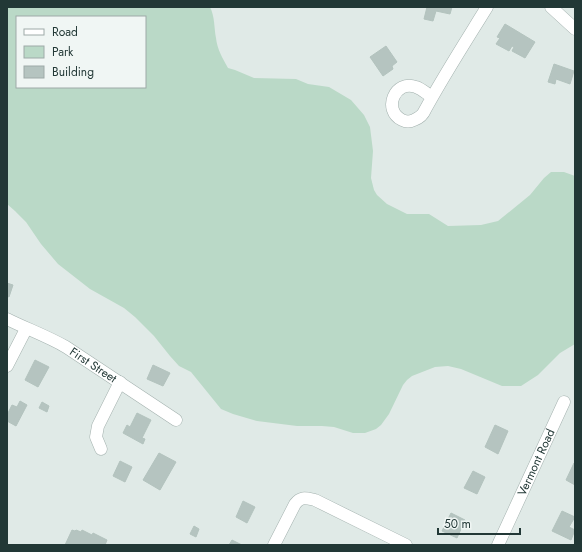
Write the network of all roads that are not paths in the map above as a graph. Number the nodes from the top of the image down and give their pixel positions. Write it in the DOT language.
graph roads {
  1 [pos="487,7"];
  2 [pos="551,7"];
  3 [pos="575,30"];
  4 [pos="432,97"];
  5 [pos="7,319"];
  6 [pos="26,329"];
  7 [pos="7,366"];
  8 [pos="120,382"];
  9 [pos="564,402"];
  10 [pos="176,420"];
  11 [pos="101,449"];
  12 [pos="388,541"];
  13 [pos="274,545"];
  14 [pos="406,545"];
  15 [pos="498,545"];
  1 -- 4 [label="street"];
  2 -- 3 [label="street"];
  5 -- 6 [label="street, First Street"];
  6 -- 7 [label="street"];
  6 -- 8 [label="street, First Street"];
  8 -- 10 [label="street, First Street"];
  8 -- 11 [label="street"];
  9 -- 15 [label="street, Vermont Road"];
  12 -- 13 [label="street"];
  12 -- 14 [label="street"];
}
